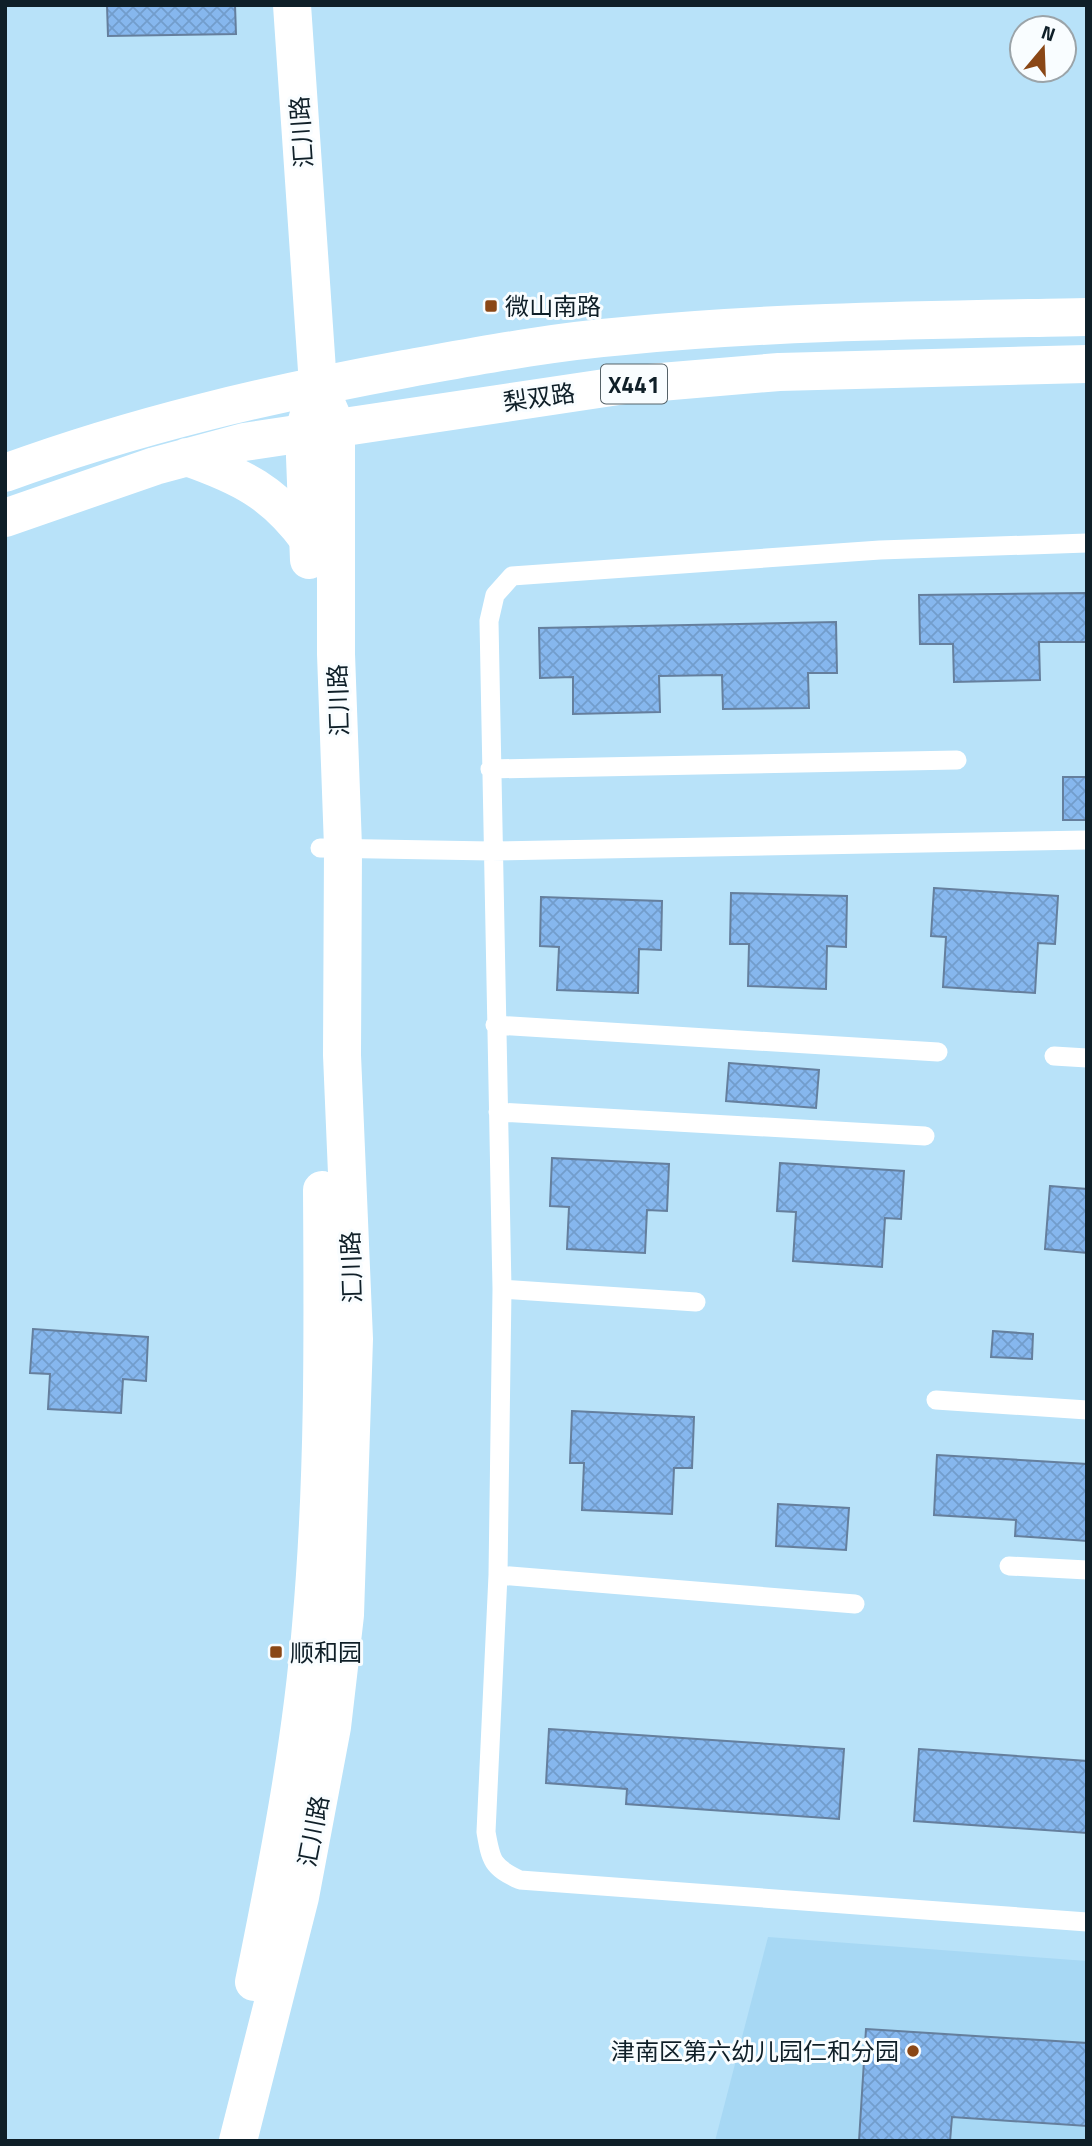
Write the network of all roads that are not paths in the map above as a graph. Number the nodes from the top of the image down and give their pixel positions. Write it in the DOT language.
graph roads {
  1 [pos="292,5"];
  2 [pos="1087,317"];
  3 [pos="1087,364"];
  4 [pos="318,385"];
  5 [pos="165,421"];
  6 [pos="320,428"];
  7 [pos="244,442"];
  8 [pos="187,457"];
  9 [pos="5,473"];
  10 [pos="306,484"];
  11 [pos="5,518"];
  12 [pos="322,538"];
  13 [pos="1087,543"];
  14 [pos="957,760"];
  15 [pos="490,769"];
  16 [pos="1087,840"];
  17 [pos="331,848"];
  18 [pos="491,851"];
  19 [pos="495,1025"];
  20 [pos="939,1052"];
  21 [pos="1054,1056"];
  22 [pos="1087,1058"];
  23 [pos="498,1112"];
  24 [pos="925,1136"];
  25 [pos="502,1289"];
  26 [pos="696,1302"];
  27 [pos="936,1400"];
  28 [pos="1087,1410"];
  29 [pos="1010,1566"];
  30 [pos="1087,1570"];
  31 [pos="498,1575"];
  32 [pos="855,1604"];
  33 [pos="1087,1922"];
  34 [pos="217,2141"];
  35 [pos="238,2141"];
  1 -- 4 [label="street, 汇川路"];
  2 -- 4 [label="street, 梨双路 / X441"];
  3 -- 6 [label="street, 梨双路 / X441"];
  4 -- 5 [label="street, 梨双路 / X441"];
  4 -- 6 [label="street, 汇川路"];
  5 -- 7 [label="street"];
  5 -- 9 [label="street, 梨双路 / X441"];
  6 -- 7 [label="street, 梨双路 / X441"];
  6 -- 10 [label="street, 汇川路"];
  6 -- 12 [label="street, 汇川路"];
  7 -- 8 [label="street, 梨双路 / X441"];
  7 -- 10 [label="street"];
  8 -- 11 [label="street, 梨双路 / X441"];
  8 -- 12 [label="street"];
  10 -- 12 [label="street, 汇川路"];
  12 -- 17 [label="street, 汇川路"];
  13 -- 15 [label="lane"];
  14 -- 15 [label="lane"];
  15 -- 18 [label="lane"];
  16 -- 18 [label="lane"];
  17 -- 18 [label="lane"];
  17 -- 34 [label="street, 汇川路"];
  17 -- 35 [label="street, 汇川路"];
  18 -- 19 [label="lane"];
  19 -- 20 [label="lane"];
  19 -- 23 [label="lane"];
  21 -- 22 [label="lane"];
  23 -- 24 [label="lane"];
  23 -- 25 [label="lane"];
  25 -- 26 [label="lane"];
  25 -- 31 [label="lane"];
  27 -- 28 [label="lane"];
  29 -- 30 [label="lane"];
  31 -- 32 [label="lane"];
  31 -- 33 [label="lane"];
}
